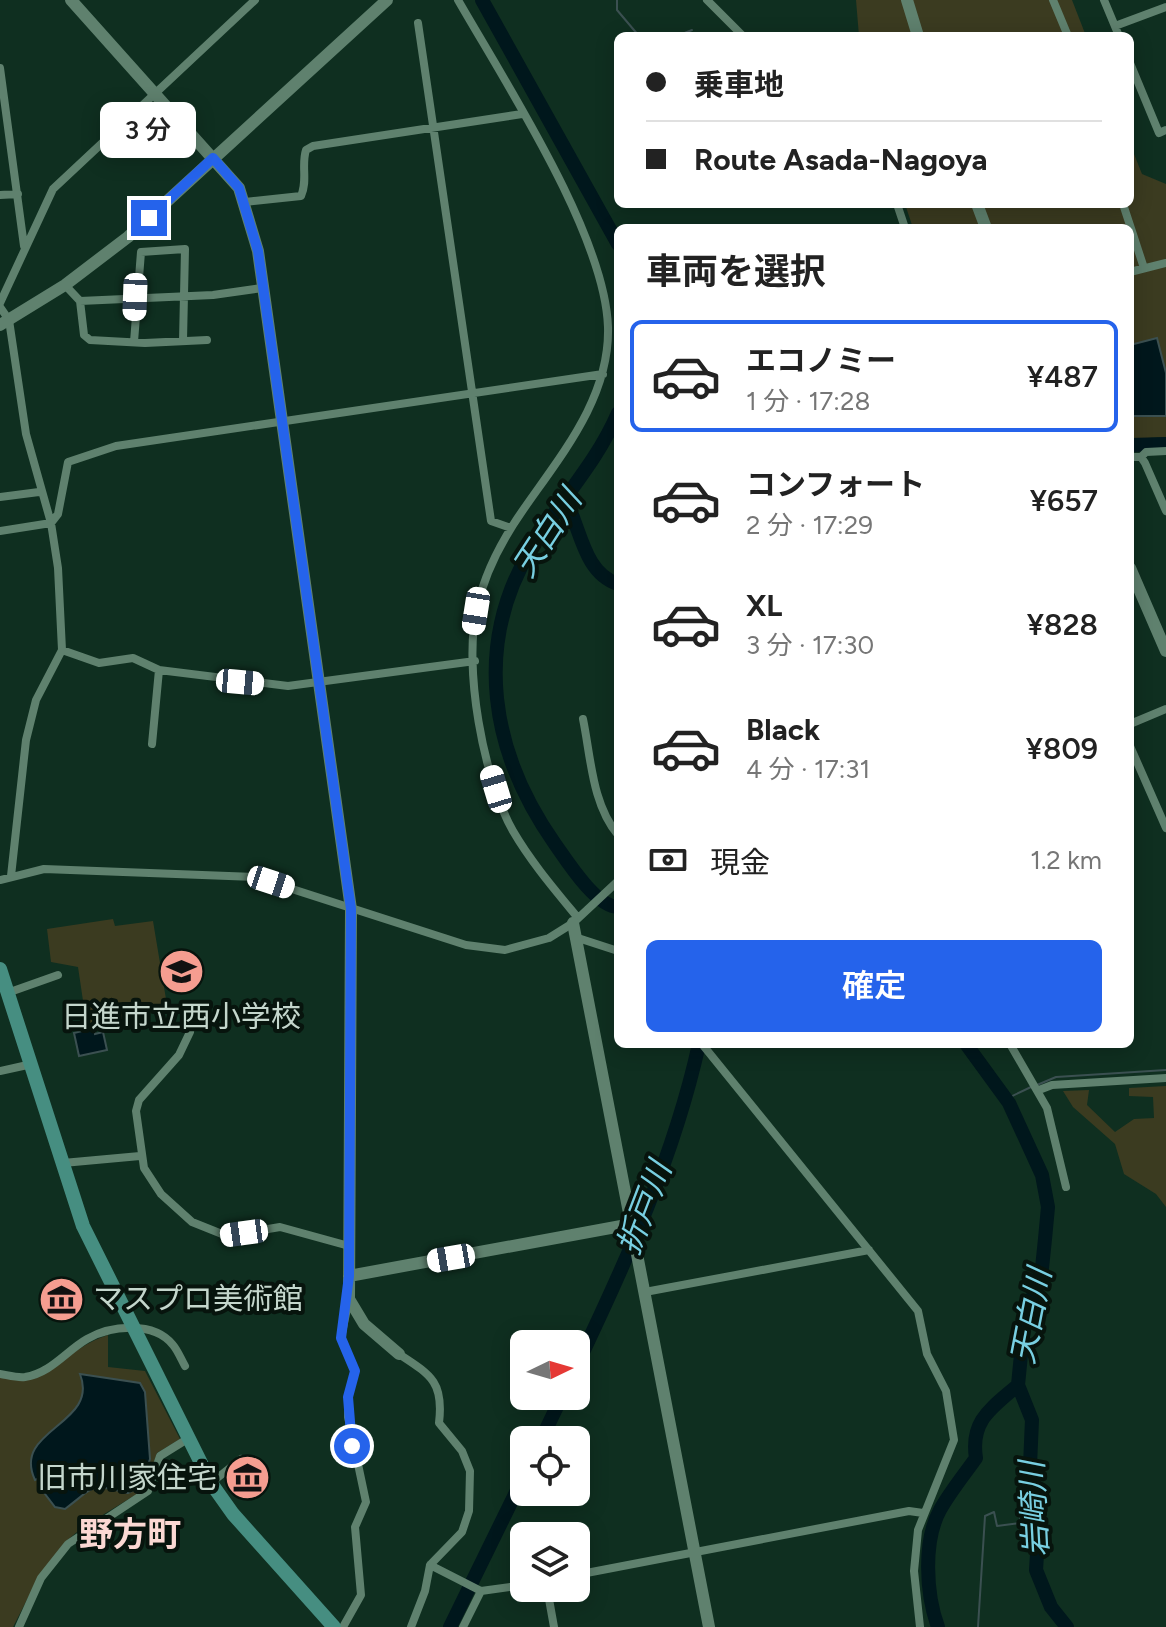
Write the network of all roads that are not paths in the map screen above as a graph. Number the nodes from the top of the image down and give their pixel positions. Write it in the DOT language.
graph roads {
  1 [pos="71,0"];
  2 [pos="255,0"];
  3 [pos="387,0"];
  4 [pos="458,0"];
  5 [pos="707,0"];
  6 [pos="907,0"];
  7 [pos="1053,0"];
  8 [pos="1104,0"];
  9 [pos="1166,7"];
  10 [pos="418,23"];
  11 [pos="1115,26"];
  12 [pos="739,32"];
  13 [pos="917,32"];
  14 [pos="1066,32"];
  15 [pos="1117,32"];
  16 [pos="0,68"];
  17 [pos="1134,73"];
  18 [pos="152,93"];
  19 [pos="522,114"];
  20 [pos="434,129"];
  21 [pos="1166,130"];
  22 [pos="12,152"];
  23 [pos="0,155"];
  24 [pos="213,158"];
  25 [pos="18,194"];
  26 [pos="0,195"];
  27 [pos="245,202"];
  28 [pos="1134,238"];
  29 [pos="24,246"];
  30 [pos="1166,263"];
  31 [pos="1144,268"];
  32 [pos="1134,271"];
  33 [pos="65,285"];
  34 [pos="262,288"];
  35 [pos="183,295"];
  36 [pos="135,297"];
  37 [pos="80,301"];
  38 [pos="0,305"];
  39 [pos="4,322"];
  40 [pos="207,340"];
  41 [pos="183,341"];
  42 [pos="134,342"];
  43 [pos="603,374"];
  44 [pos="470,395"];
  45 [pos="281,421"];
  46 [pos="1166,451"];
  47 [pos="1134,457"];
  48 [pos="1141,457"];
  49 [pos="39,492"];
  50 [pos="0,497"];
  51 [pos="1166,511"];
  52 [pos="51,523"];
  53 [pos="511,528"];
  54 [pos="0,531"];
  55 [pos="1134,577"];
  56 [pos="62,650"];
  57 [pos="1166,651"];
  58 [pos="475,661"];
  59 [pos="159,670"];
  60 [pos="320,681"];
  61 [pos="1166,709"];
  62 [pos="583,719"];
  63 [pos="1134,722"];
  64 [pos="152,744"];
  65 [pos="1134,755"];
  66 [pos="1166,828"];
  67 [pos="614,830"];
  68 [pos="11,876"];
  69 [pos="0,880"];
  70 [pos="614,885"];
  71 [pos="351,909"];
  72 [pos="575,920"];
  73 [pos="578,938"];
  74 [pos="614,950"];
  75 [pos="0,972"];
  76 [pos="58,975"];
  77 [pos="10,992"];
  78 [pos="190,1032"];
  79 [pos="706,1048"];
  80 [pos="1013,1048"];
  81 [pos="33,1064"];
  82 [pos="0,1071"];
  83 [pos="1166,1078"];
  84 [pos="1037,1086"];
  85 [pos="140,1156"];
  86 [pos="63,1163"];
  87 [pos="1066,1187"];
  88 [pos="632,1224"];
  89 [pos="349,1246"];
  90 [pos="869,1250"];
  91 [pos="349,1276"];
  92 [pos="645,1292"];
  93 [pos="349,1299"];
  94 [pos="133,1329"];
  95 [pos="399,1354"];
  96 [pos="185,1366"];
  97 [pos="0,1374"];
  98 [pos="190,1437"];
  99 [pos="245,1464"];
  100 [pos="211,1483"];
  101 [pos="923,1513"];
  102 [pos="695,1552"];
  103 [pos="430,1565"];
  104 [pos="590,1572"];
  105 [pos="510,1586"];
  106 [pos="479,1589"];
  107 [pos="550,1602"];
  108 [pos="19,1627"];
  109 [pos="334,1627"];
  110 [pos="343,1627"];
  111 [pos="411,1627"];
  112 [pos="463,1627"];
  113 [pos="554,1627"];
  114 [pos="709,1627"];
  115 [pos="920,1627"];
  1 -- 18 [label="street"];
  2 -- 18 [label="street"];
  3 -- 24 [label="street"];
  4 -- 19 [label="street"];
  5 -- 12 [label="street"];
  6 -- 13 [label="street"];
  7 -- 14 [label="street"];
  8 -- 11 [label="street"];
  9 -- 11 [label="street"];
  10 -- 20 [label="street"];
  11 -- 15 [label="street"];
  16 -- 22 [label="street"];
  17 -- 21 [label="street"];
  18 -- 24 [label="street"];
  18 -- 29 [label="street"];
  19 -- 20 [label="street"];
  19 -- 43 [label="street"];
  20 -- 27 [label="street"];
  20 -- 44 [label="street"];
  22 -- 23 [label="street"];
  22 -- 25 [label="street"];
  24 -- 27 [label="street"];
  24 -- 33 [label="street"];
  25 -- 26 [label="street"];
  25 -- 29 [label="street"];
  27 -- 34 [label="street"];
  28 -- 31 [label="street"];
  29 -- 38 [label="street"];
  30 -- 31 [label="street"];
  31 -- 32 [label="street"];
  33 -- 37 [label="street"];
  33 -- 39 [label="street"];
  34 -- 35 [label="street"];
  34 -- 45 [label="street"];
  35 -- 36 [label="street"];
  35 -- 36 [label="street"];
  35 -- 41 [label="street"];
  36 -- 37 [label="street"];
  36 -- 42 [label="street"];
  37 -- 42 [label="street"];
  38 -- 39 [label="street"];
  39 -- 49 [label="street"];
  40 -- 41 [label="street"];
  41 -- 42 [label="street"];
  43 -- 44 [label="street"];
  43 -- 53 [label="street"];
  44 -- 45 [label="street"];
  44 -- 53 [label="street"];
  45 -- 52 [label="street"];
  45 -- 60 [label="street"];
  46 -- 48 [label="street"];
  47 -- 48 [label="street"];
  48 -- 51 [label="street"];
  49 -- 50 [label="street"];
  49 -- 52 [label="street"];
  52 -- 54 [label="street"];
  52 -- 56 [label="street"];
  53 -- 58 [label="street"];
  55 -- 57 [label="street"];
  56 -- 59 [label="street"];
  56 -- 68 [label="street"];
  58 -- 60 [label="street"];
  58 -- 72 [label="street"];
  59 -- 60 [label="street"];
  59 -- 64 [label="street"];
  60 -- 71 [label="street"];
  61 -- 63 [label="street"];
  62 -- 67 [label="street"];
  65 -- 66 [label="street"];
  68 -- 69 [label="street"];
  68 -- 71 [label="street"];
  70 -- 72 [label="street"];
  71 -- 72 [label="street"];
  71 -- 89 [label="street"];
  72 -- 73 [label="street"];
  73 -- 74 [label="street"];
  73 -- 88 [label="street"];
  75 -- 77 [label="main road"];
  76 -- 77 [label="street"];
  77 -- 81 [label="main road"];
  78 -- 85 [label="street"];
  79 -- 90 [label="street"];
  80 -- 84 [label="street"];
  81 -- 82 [label="street"];
  81 -- 86 [label="main road"];
  83 -- 84 [label="street"];
  84 -- 87 [label="street"];
  85 -- 86 [label="street"];
  85 -- 89 [label="street"];
  86 -- 94 [label="main road"];
  88 -- 91 [label="street"];
  88 -- 92 [label="street"];
  89 -- 91 [label="street"];
  90 -- 92 [label="street"];
  90 -- 101 [label="street"];
  91 -- 93 [label="street"];
  92 -- 102 [label="street"];
  93 -- 95 [label="street"];
  93 -- 110 [label="street"];
  94 -- 96 [label="street"];
  94 -- 97 [label="street"];
  94 -- 98 [label="main road"];
  95 -- 103 [label="street"];
  98 -- 100 [label="main road"];
  98 -- 108 [label="street"];
  99 -- 100 [label="street"];
  100 -- 109 [label="main road"];
  101 -- 102 [label="street"];
  101 -- 115 [label="street"];
  102 -- 104 [label="street"];
  102 -- 114 [label="street"];
  103 -- 106 [label="street"];
  103 -- 111 [label="street"];
  105 -- 106 [label="street"];
  106 -- 112 [label="street"];
  107 -- 113 [label="street"];
}
